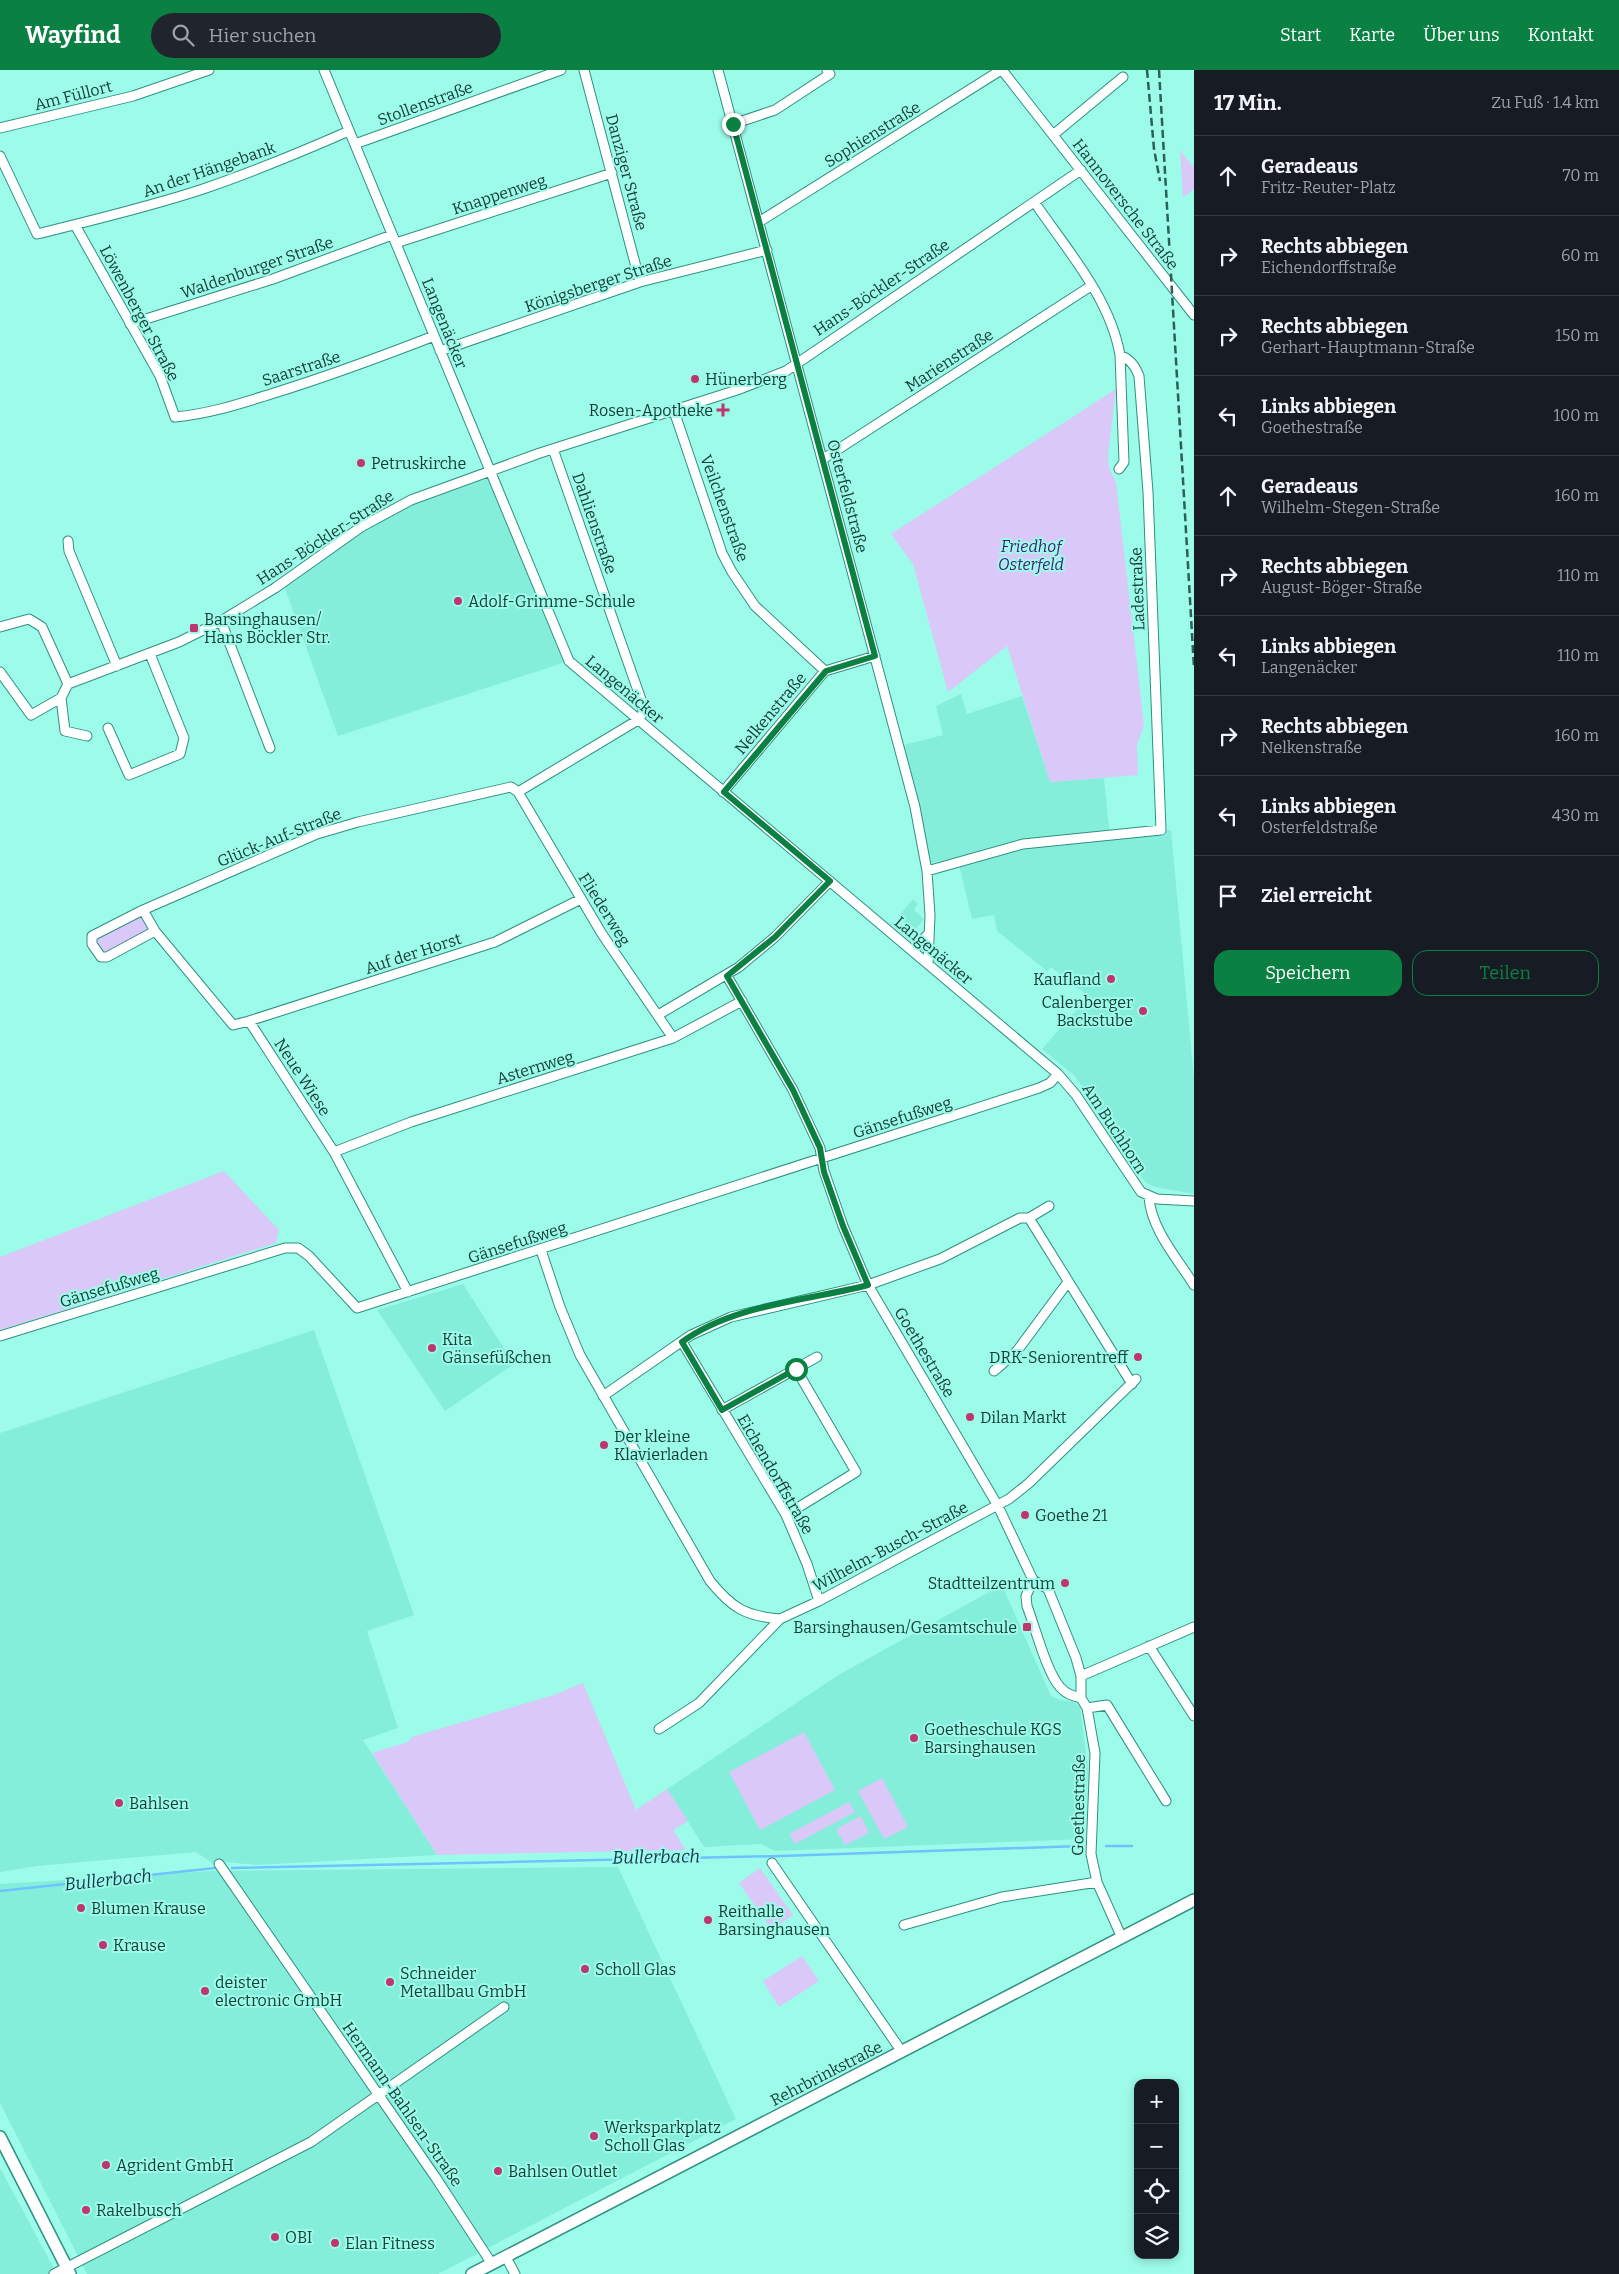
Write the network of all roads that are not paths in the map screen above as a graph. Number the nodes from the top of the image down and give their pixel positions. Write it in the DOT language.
graph roads {
  1 [pos="209,70"];
  2 [pos="324,70"];
  3 [pos="561,70"];
  4 [pos="584,70"];
  5 [pos="718,70"];
  6 [pos="827,70"];
  7 [pos="1002,70"];
  8 [pos="1123,77"];
  9 [pos="733,124"];
  10 [pos="0,128"];
  11 [pos="350,131"];
  12 [pos="1053,135"];
  13 [pos="355,144"];
  14 [pos="0,156"];
  15 [pos="1081,170"];
  16 [pos="612,174"];
  17 [pos="1034,203"];
  18 [pos="759,222"];
  19 [pos="75,225"];
  20 [pos="394,239"];
  21 [pos="767,250"];
  22 [pos="640,282"];
  23 [pos="1091,286"];
  24 [pos="1193,313"];
  25 [pos="130,324"];
  26 [pos="434,336"];
  27 [pos="440,351"];
  28 [pos="1120,355"];
  29 [pos="797,363"];
  30 [pos="674,411"];
  31 [pos="175,417"];
  32 [pos="553,449"];
  33 [pos="823,459"];
  34 [pos="1119,469"];
  35 [pos="490,471"];
  36 [pos="68,541"];
  37 [pos="222,621"];
  38 [pos="0,628"];
  39 [pos="150,654"];
  40 [pos="875,656"];
  41 [pos="117,666"];
  42 [pos="826,671"];
  43 [pos="0,672"];
  44 [pos="68,684"];
  45 [pos="61,698"];
  46 [pos="638,720"];
  47 [pos="108,728"];
  48 [pos="87,736"];
  49 [pos="270,748"];
  50 [pos="518,792"];
  51 [pos="724,792"];
  52 [pos="927,871"];
  53 [pos="830,881"];
  54 [pos="581,899"];
  55 [pos="143,910"];
  56 [pos="155,931"];
  57 [pos="929,933"];
  58 [pos="912,951"];
  59 [pos="928,964"];
  60 [pos="727,976"];
  61 [pos="742,1001"];
  62 [pos="658,1015"];
  63 [pos="248,1021"];
  64 [pos="673,1038"];
  65 [pos="1058,1074"];
  66 [pos="334,1152"];
  67 [pos="822,1159"];
  68 [pos="1149,1197"];
  69 [pos="1194,1200"];
  70 [pos="1049,1206"];
  71 [pos="1029,1218"];
  72 [pos="541,1250"];
  73 [pos="1068,1282"];
  74 [pos="1194,1284"];
  75 [pos="868,1285"];
  76 [pos="408,1292"];
  77 [pos="0,1336"];
  78 [pos="682,1342"];
  79 [pos="818,1357"];
  80 [pos="796,1369"];
  81 [pos="994,1371"];
  82 [pos="603,1396"];
  83 [pos="722,1410"];
  84 [pos="998,1506"];
  85 [pos="786,1516"];
  86 [pos="1033,1580"];
  87 [pos="820,1601"];
  88 [pos="780,1619"];
  89 [pos="1194,1627"];
  90 [pos="1149,1646"];
  91 [pos="1081,1676"];
  92 [pos="1081,1698"];
  93 [pos="1087,1708"];
  94 [pos="1194,1716"];
  95 [pos="659,1729"];
  96 [pos="1166,1801"];
  97 [pos="772,1863"];
  98 [pos="219,1864"];
  99 [pos="1097,1882"];
  100 [pos="1194,1900"];
  101 [pos="904,1925"];
  102 [pos="1122,1938"];
  103 [pos="504,2007"];
  104 [pos="902,2052"];
  105 [pos="379,2096"];
  106 [pos="0,2137"];
  107 [pos="506,2257"];
  108 [pos="492,2264"];
  109 [pos="69,2271"];
  110 [pos="54,2274"];
  111 [pos="472,2274"];
  112 [pos="515,2274"];
  1 -- 10 [label="street, Am Füllort"];
  2 -- 11 [label="street, Langenäcker"];
  3 -- 13 [label="street, Stollenstraße"];
  4 -- 16 [label="street, Danziger Straße"];
  5 -- 9 [label="street, Osterfeldstraße"];
  6 -- 9 [label="street"];
  7 -- 12 [label="street, Hannoversche Straße"];
  7 -- 18 [label="street, Sophienstraße"];
  8 -- 12 [label="street, Hannoversche Straße"];
  9 -- 18 [label="street, Osterfeldstraße"];
  11 -- 13 [label="street, Langenäcker"];
  11 -- 19 [label="street, An der Hängebank"];
  12 -- 15 [label="street, Hannoversche Straße"];
  13 -- 20 [label="street, Langenäcker"];
  14 -- 19 [label="street, An der Hängebank"];
  15 -- 17 [label="street, Hans-Böckler-Straße"];
  15 -- 24 [label="street, Hannoversche Straße"];
  16 -- 20 [label="street, Knappenweg"];
  16 -- 22 [label="street, Danziger Straße"];
  17 -- 23 [label="street"];
  17 -- 29 [label="street, Hans-Böckler-Straße"];
  18 -- 21 [label="street, Osterfeldstraße"];
  19 -- 25 [label="street, Löwenberger Straße"];
  20 -- 25 [label="street, Waldenburger Straße"];
  20 -- 26 [label="street, Langenäcker"];
  21 -- 22 [label="street, Königsberger Straße"];
  21 -- 29 [label="street, Osterfeldstraße"];
  22 -- 27 [label="street, Königsberger Straße"];
  23 -- 28 [label="street"];
  23 -- 33 [label="street, Marienstraße"];
  25 -- 31 [label="street, Löwenberger Straße"];
  26 -- 27 [label="street, Langenäcker"];
  26 -- 31 [label="street, Saarstraße"];
  27 -- 35 [label="street, Langenäcker"];
  28 -- 34 [label="street"];
  28 -- 52 [label="street, Ladestraße"];
  29 -- 30 [label="street, Hans-Böckler-Straße"];
  29 -- 33 [label="street, Osterfeldstraße"];
  30 -- 32 [label="street, Hans-Böckler-Straße"];
  30 -- 42 [label="street, Veilchenstraße"];
  32 -- 35 [label="street, Hans-Böckler-Straße"];
  32 -- 46 [label="street, Dahlienstraße"];
  33 -- 40 [label="street, Osterfeldstraße"];
  35 -- 37 [label="street, Hans-Böckler-Straße"];
  35 -- 46 [label="street, Langenäcker"];
  36 -- 41 [label="street"];
  37 -- 39 [label="street, Hans-Böckler-Straße"];
  37 -- 49 [label="street"];
  38 -- 44 [label="street"];
  39 -- 41 [label="street, Hans-Böckler-Straße"];
  39 -- 47 [label="street"];
  40 -- 42 [label="street, Nelkenstraße"];
  40 -- 52 [label="street, Osterfeldstraße"];
  41 -- 44 [label="street, Hans-Böckler-Straße"];
  42 -- 51 [label="street, Nelkenstraße"];
  43 -- 45 [label="street"];
  44 -- 45 [label="street"];
  45 -- 48 [label="street"];
  46 -- 50 [label="street"];
  46 -- 51 [label="street, Langenäcker"];
  50 -- 54 [label="street, Fliederweg"];
  50 -- 55 [label="street, Glück-Auf-Straße"];
  51 -- 53 [label="street, Langenäcker"];
  52 -- 57 [label="street, Osterfeldstraße"];
  53 -- 58 [label="street, Langenäcker"];
  53 -- 60 [label="street"];
  54 -- 62 [label="street, Fliederweg"];
  54 -- 63 [label="street, Auf der Horst"];
  55 -- 56 [label="street"];
  55 -- 56 [label="street, Glück-Auf-Straße"];
  56 -- 63 [label="street"];
  57 -- 58 [label="street"];
  57 -- 59 [label="street, Osterfeldstraße"];
  58 -- 59 [label="street, Langenäcker"];
  59 -- 65 [label="street, Langenäcker"];
  60 -- 61 [label="street, Goethestraße"];
  60 -- 62 [label="street"];
  61 -- 64 [label="street, Asternweg"];
  61 -- 67 [label="street, Goethestraße"];
  62 -- 64 [label="street, Fliederweg"];
  63 -- 66 [label="street, Neue Wiese"];
  64 -- 66 [label="street, Asternweg"];
  65 -- 67 [label="street, Gänsefußweg"];
  65 -- 68 [label="street, Am Buchhorn"];
  66 -- 76 [label="street, Neue Wiese"];
  67 -- 72 [label="street, Gänsefußweg"];
  67 -- 75 [label="street, Goethestraße"];
  68 -- 69 [label="street, Am Buchhorn"];
  68 -- 74 [label="street, Am Buchhorn"];
  70 -- 71 [label="street"];
  71 -- 73 [label="street"];
  71 -- 75 [label="street"];
  72 -- 76 [label="street, Gänsefußweg"];
  72 -- 82 [label="street"];
  73 -- 81 [label="street"];
  73 -- 84 [label="street, Wilhelm-Busch-Straße"];
  75 -- 78 [label="street"];
  75 -- 84 [label="street, Goethestraße"];
  76 -- 77 [label="street, Gänsefußweg"];
  78 -- 82 [label="street"];
  78 -- 83 [label="street, Eichendorffstraße"];
  79 -- 80 [label="street"];
  80 -- 83 [label="street"];
  80 -- 85 [label="street"];
  82 -- 88 [label="street"];
  83 -- 85 [label="street, Eichendorffstraße"];
  84 -- 86 [label="street, Goethestraße"];
  84 -- 87 [label="street, Wilhelm-Busch-Straße"];
  85 -- 87 [label="street, Eichendorffstraße"];
  86 -- 91 [label="street, Goethestraße"];
  86 -- 92 [label="street, Goethestraße"];
  87 -- 88 [label="street, Wilhelm-Busch-Straße"];
  88 -- 95 [label="street, Wilhelm-Busch-Straße"];
  89 -- 90 [label="street"];
  90 -- 91 [label="street"];
  90 -- 94 [label="street"];
  91 -- 92 [label="street, Goethestraße"];
  92 -- 93 [label="street, Goethestraße"];
  93 -- 96 [label="street"];
  93 -- 99 [label="street, Goethestraße"];
  97 -- 104 [label="street"];
  98 -- 105 [label="street, Hermann-Bahlsen-Straße"];
  99 -- 101 [label="street"];
  99 -- 102 [label="street, Goethestraße"];
  100 -- 102 [label="main road, Rehrbrinkstraße"];
  102 -- 104 [label="main road, Rehrbrinkstraße"];
  103 -- 105 [label="street"];
  104 -- 107 [label="main road, Rehrbrinkstraße"];
  105 -- 108 [label="street, Hermann-Bahlsen-Straße"];
  105 -- 109 [label="street"];
  106 -- 109 [label="main road"];
  107 -- 108 [label="main road, Rehrbrinkstraße"];
  107 -- 112 [label="street"];
  108 -- 111 [label="main road, Rehrbrinkstraße"];
  109 -- 110 [label="street"];
}
